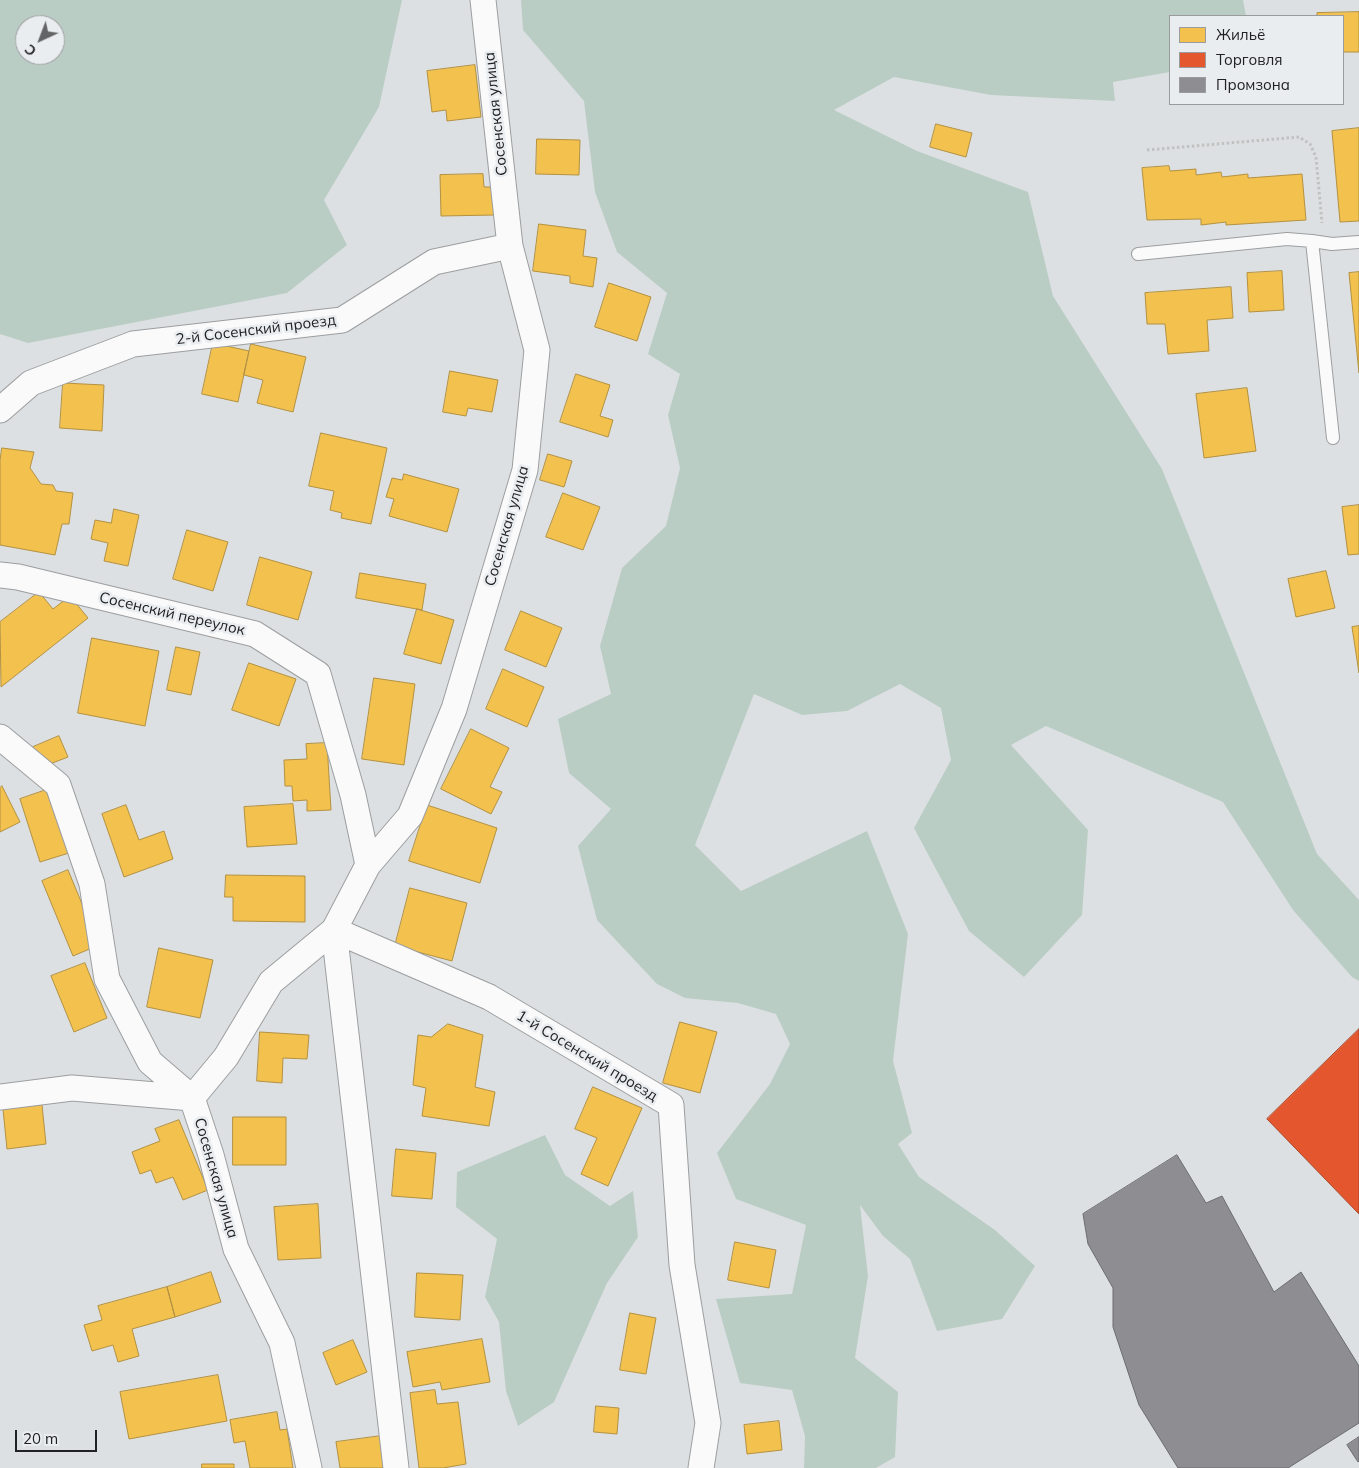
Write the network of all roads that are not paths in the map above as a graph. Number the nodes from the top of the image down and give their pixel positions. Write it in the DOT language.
graph roads {
  1 [pos="483,0"];
  2 [pos="1318,242"];
  3 [pos="1359,242"];
  4 [pos="510,246"];
  5 [pos="1138,254"];
  6 [pos="0,410"];
  7 [pos="1333,438"];
  8 [pos="0,575"];
  9 [pos="0,737"];
  10 [pos="368,865"];
  11 [pos="334,930"];
  12 [pos="0,1097"];
  13 [pos="192,1098"];
  14 [pos="309,1468"];
  15 [pos="396,1468"];
  16 [pos="701,1468"];
  1 -- 4 [label="street, Сосенская улица"];
  2 -- 3 [label="lane"];
  2 -- 5 [label="lane"];
  2 -- 7 [label="lane"];
  4 -- 6 [label="street, 2-й Сосенский проезд"];
  4 -- 10 [label="street, Сосенская улица"];
  8 -- 10 [label="street, Сосенский переулок"];
  9 -- 13 [label="street"];
  10 -- 11 [label="street, Сосенская улица"];
  11 -- 13 [label="street, Сосенская улица"];
  11 -- 15 [label="street"];
  11 -- 16 [label="street, 1-й Сосенский проезд"];
  12 -- 13 [label="street"];
  13 -- 14 [label="street, Сосенская улица"];
}
